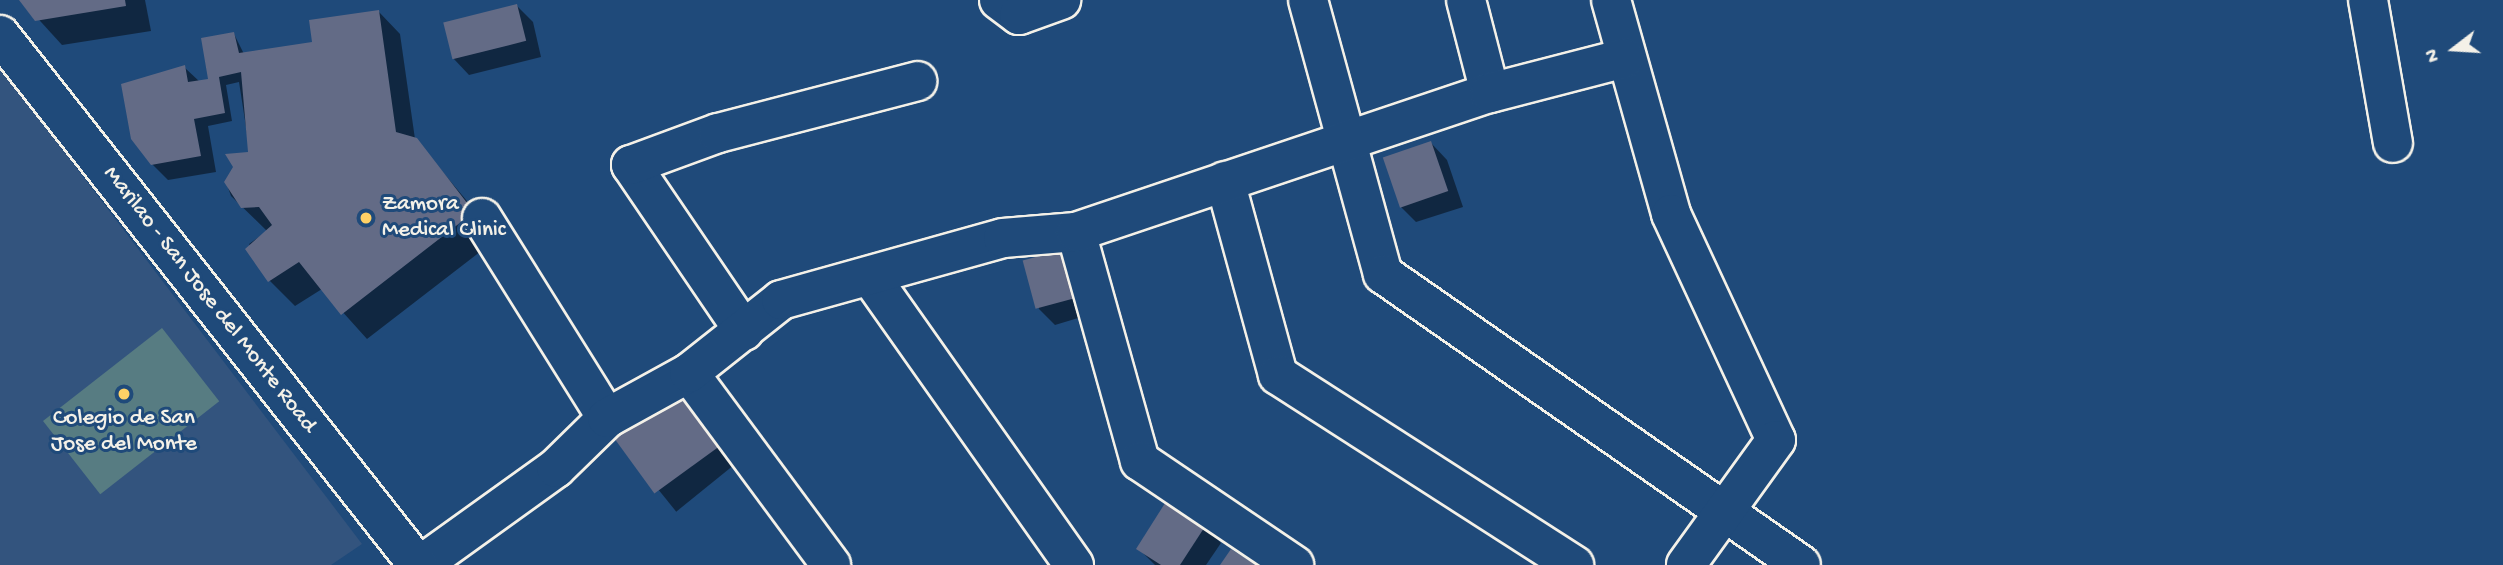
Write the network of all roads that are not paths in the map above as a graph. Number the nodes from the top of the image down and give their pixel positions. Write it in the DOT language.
graph roads {
  1 [pos="999,0"];
  2 [pos="1061,0"];
  3 [pos="1308,0"];
  4 [pos="1466,0"];
  5 [pos="1611,0"];
  6 [pos="2368,0"];
  7 [pos="0,35"];
  8 [pos="1625,58"];
  9 [pos="917,81"];
  10 [pos="1490,93"];
  11 [pos="1345,143"];
  12 [pos="2393,143"];
  13 [pos="1225,181"];
  14 [pos="482,218"];
  15 [pos="1076,232"];
  16 [pos="870,276"];
  17 [pos="744,331"];
  18 [pos="689,373"];
  19 [pos="607,418"];
  20 [pos="1724,516"];
  21 [pos="420,565"];
  22 [pos="831,565"];
  23 [pos="1074,565"];
  24 [pos="1294,565"];
  25 [pos="1574,565"];
  26 [pos="1686,565"];
  27 [pos="1801,565"];
  1 -- 2 [label="street"];
  3 -- 11 [label="street"];
  4 -- 10 [label="street"];
  5 -- 8 [label="street"];
  6 -- 12 [label="street"];
  7 -- 21 [label="street, Marilao - San Jose del Monte Road"];
  8 -- 10 [label="street"];
  8 -- 20 [label="street"];
  9 -- 17 [label="street"];
  10 -- 11 [label="street"];
  11 -- 13 [label="street"];
  11 -- 20 [label="street"];
  13 -- 15 [label="street"];
  13 -- 25 [label="street"];
  14 -- 19 [label="street"];
  15 -- 16 [label="street"];
  15 -- 24 [label="street"];
  16 -- 17 [label="street"];
  16 -- 23 [label="street"];
  17 -- 18 [label="street"];
  18 -- 19 [label="street"];
  18 -- 22 [label="street"];
  19 -- 21 [label="street"];
  20 -- 26 [label="street"];
  20 -- 27 [label="street"];
}
